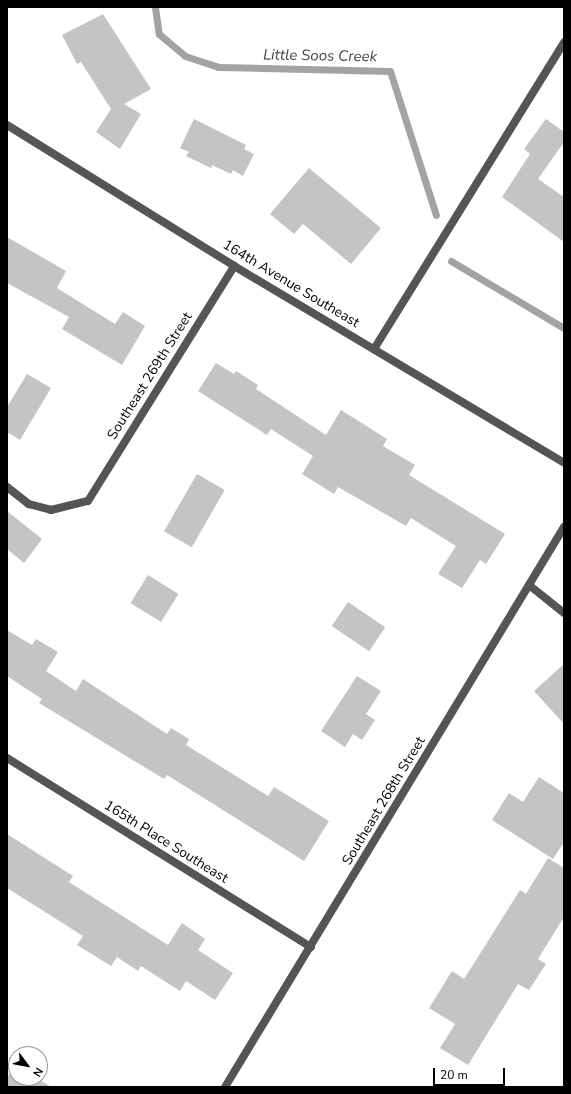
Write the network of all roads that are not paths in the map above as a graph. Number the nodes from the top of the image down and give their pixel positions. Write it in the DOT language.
graph roads {
  1 [pos="564,42"];
  2 [pos="7,125"];
  3 [pos="234,266"];
  4 [pos="374,350"];
  5 [pos="564,463"];
  6 [pos="7,487"];
  7 [pos="564,527"];
  8 [pos="529,585"];
  9 [pos="564,613"];
  10 [pos="7,758"];
  11 [pos="312,947"];
  12 [pos="225,1087"];
  1 -- 4 [label="street"];
  2 -- 3 [label="street, 164th Avenue Southeast"];
  3 -- 4 [label="street, 164th Avenue Southeast"];
  3 -- 6 [label="street, Southeast 269th Street"];
  4 -- 5 [label="street, 164th Avenue Southeast"];
  7 -- 8 [label="street, Southeast 268th Street"];
  8 -- 9 [label="street"];
  8 -- 11 [label="street, Southeast 268th Street"];
  10 -- 11 [label="street, 165th Place Southeast"];
  11 -- 12 [label="street, Southeast 268th Street"];
}
